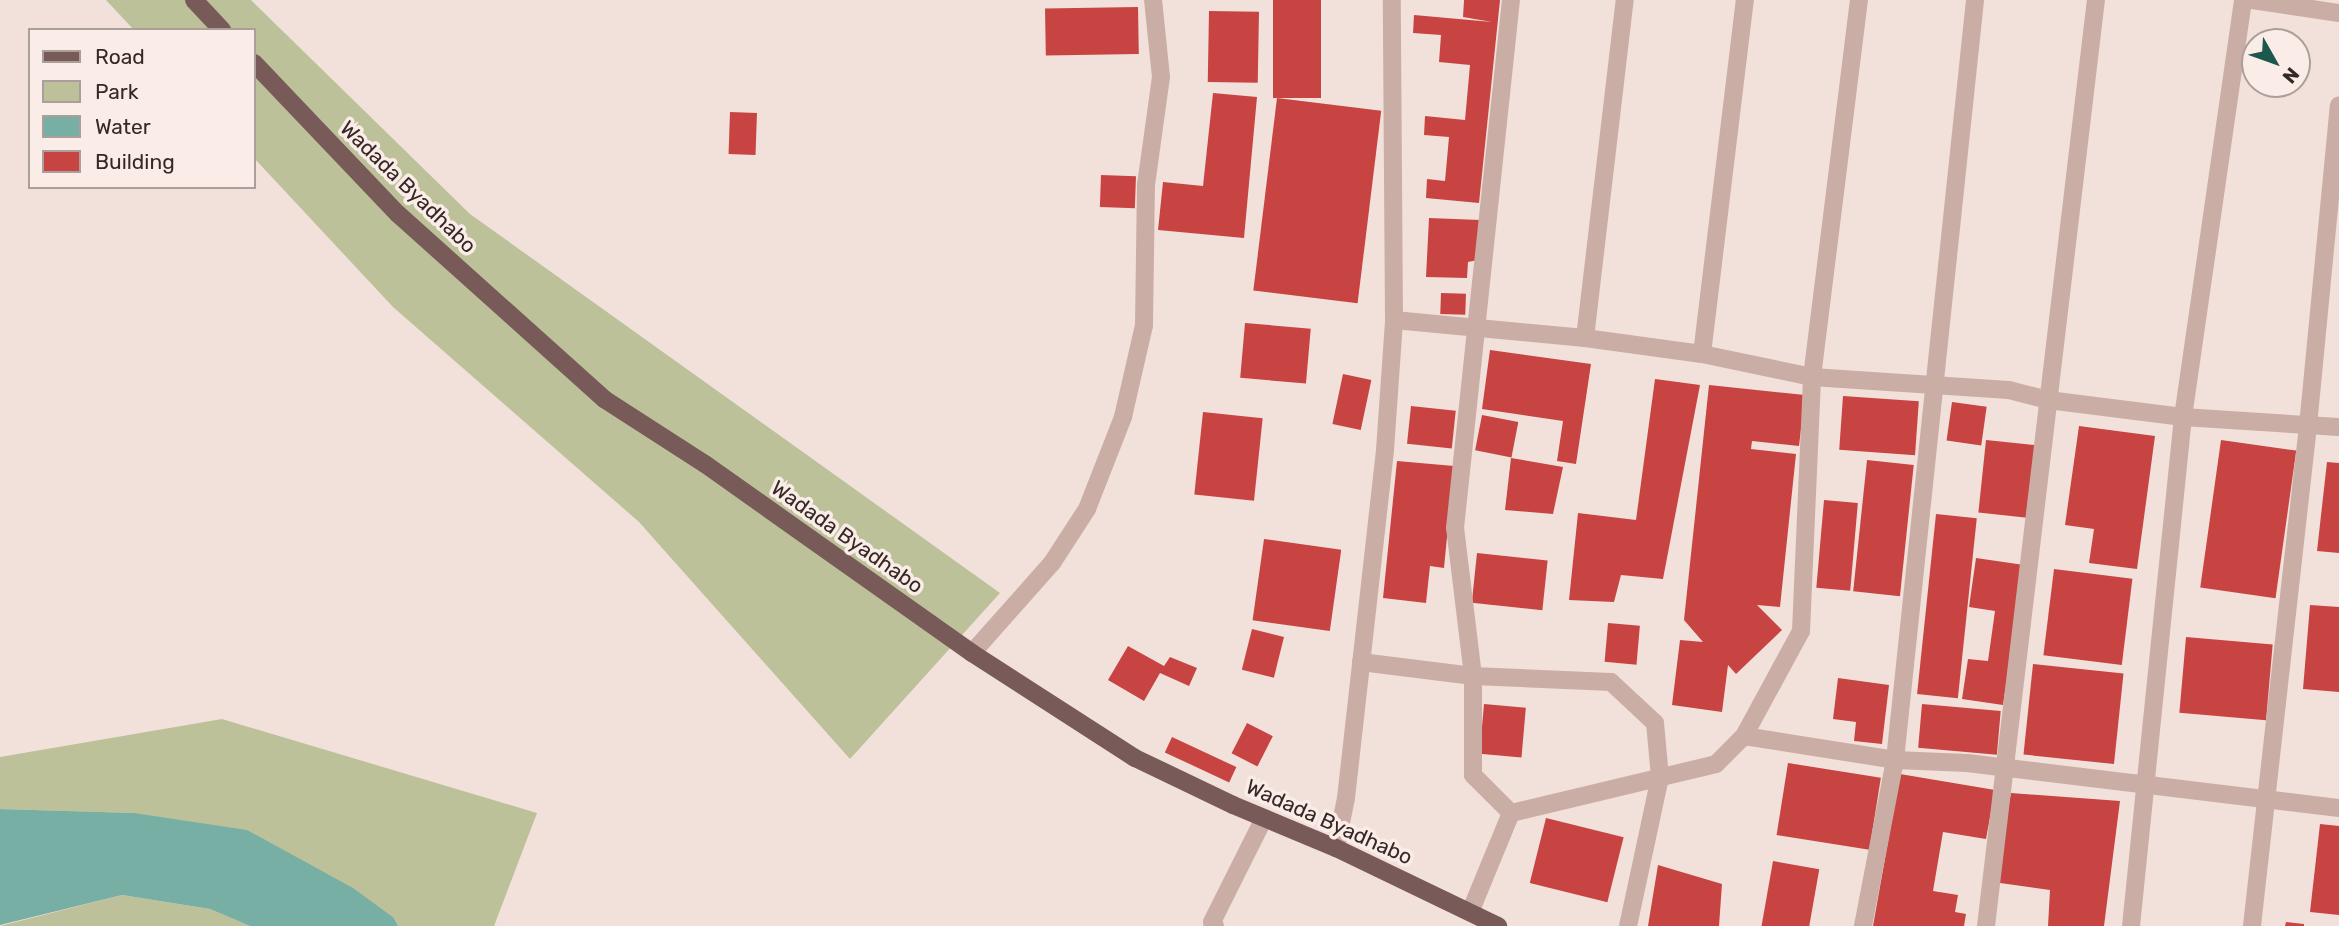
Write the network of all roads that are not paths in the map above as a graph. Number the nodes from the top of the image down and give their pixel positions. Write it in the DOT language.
graph roads {
  1 [pos="194,0"];
  2 [pos="1153,0"];
  3 [pos="1392,0"];
  4 [pos="1511,0"];
  5 [pos="1625,0"];
  6 [pos="1745,0"];
  7 [pos="1859,0"];
  8 [pos="1975,0"];
  9 [pos="2095,0"];
  10 [pos="2244,0"];
  11 [pos="2252,0"];
  12 [pos="2339,13"];
  13 [pos="220,28"];
  14 [pos="256,65"];
  15 [pos="2339,105"];
  16 [pos="1394,320"];
  17 [pos="1477,328"];
  18 [pos="1585,338"];
  19 [pos="1702,354"];
  20 [pos="1812,377"];
  21 [pos="1935,384"];
  22 [pos="2048,400"];
  23 [pos="2183,417"];
  24 [pos="2308,426"];
  25 [pos="2339,427"];
  26 [pos="972,653"];
  27 [pos="1361,662"];
  28 [pos="1473,676"];
  29 [pos="1744,736"];
  30 [pos="1895,760"];
  31 [pos="2005,768"];
  32 [pos="1660,777"];
  33 [pos="2148,783"];
  34 [pos="2267,799"];
  35 [pos="2339,808"];
  36 [pos="1511,813"];
  37 [pos="1264,818"];
  38 [pos="1336,848"];
  39 [pos="1471,910"];
  40 [pos="1215,926"];
  41 [pos="1498,926"];
  42 [pos="1628,926"];
  43 [pos="1863,926"];
  44 [pos="1986,926"];
  45 [pos="2131,926"];
  46 [pos="2252,926"];
  1 -- 13 [label="main road"];
  2 -- 26 [label="street"];
  3 -- 16 [label="street"];
  4 -- 17 [label="street"];
  5 -- 18 [label="street"];
  6 -- 19 [label="street"];
  7 -- 20 [label="street"];
  8 -- 21 [label="street"];
  9 -- 22 [label="street"];
  10 -- 23 [label="street"];
  11 -- 12 [label="street"];
  14 -- 26 [label="main road, Wadada Byadhabo"];
  15 -- 24 [label="street"];
  16 -- 17 [label="street"];
  16 -- 27 [label="street"];
  17 -- 18 [label="street"];
  17 -- 28 [label="street"];
  18 -- 19 [label="street"];
  19 -- 20 [label="street"];
  20 -- 21 [label="street"];
  20 -- 29 [label="street"];
  21 -- 22 [label="street"];
  21 -- 30 [label="street"];
  22 -- 23 [label="street"];
  22 -- 31 [label="street"];
  23 -- 24 [label="street"];
  23 -- 33 [label="street"];
  24 -- 25 [label="street"];
  24 -- 34 [label="street"];
  26 -- 37 [label="main road, Wadada Byadhabo"];
  27 -- 28 [label="street"];
  27 -- 38 [label="street"];
  28 -- 32 [label="street"];
  28 -- 36 [label="street"];
  29 -- 30 [label="street"];
  29 -- 32 [label="street"];
  30 -- 31 [label="street"];
  30 -- 43 [label="street"];
  31 -- 33 [label="street"];
  31 -- 44 [label="street"];
  32 -- 36 [label="street"];
  32 -- 42 [label="street"];
  33 -- 34 [label="street"];
  33 -- 45 [label="street"];
  34 -- 35 [label="street"];
  34 -- 46 [label="street"];
  36 -- 39 [label="street"];
  37 -- 38 [label="main road, Wadada Byadhabo"];
  37 -- 40 [label="street"];
  38 -- 39 [label="main road, Wadada Byadhabo"];
  39 -- 41 [label="main road, Wadada Byadhabo"];
}
